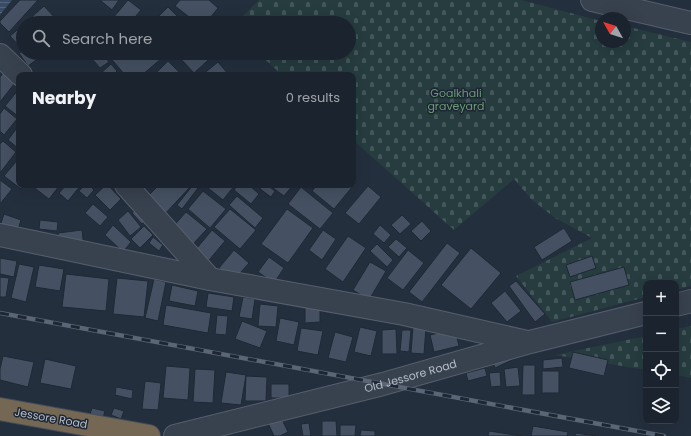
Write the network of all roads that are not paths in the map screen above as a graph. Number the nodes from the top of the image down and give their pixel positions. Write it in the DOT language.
graph roads {
  1 [pos="592,0"];
  2 [pos="691,23"];
  3 [pos="0,55"];
  4 [pos="18,72"];
  5 [pos="129,188"];
  6 [pos="0,235"];
  7 [pos="210,279"];
  8 [pos="691,302"];
  9 [pos="679,304"];
  10 [pos="643,314"];
  11 [pos="530,342"];
  12 [pos="0,409"];
  13 [pos="149,436"];
  14 [pos="175,436"];
  1 -- 2 [label="street"];
  3 -- 4 [label="street"];
  5 -- 7 [label="street"];
  6 -- 7 [label="street"];
  7 -- 11 [label="street"];
  8 -- 9 [label="street"];
  10 -- 11 [label="street, Old Jessore Road"];
  11 -- 14 [label="street, Old Jessore Road"];
  12 -- 13 [label="highway, Jessore Road"];
}
